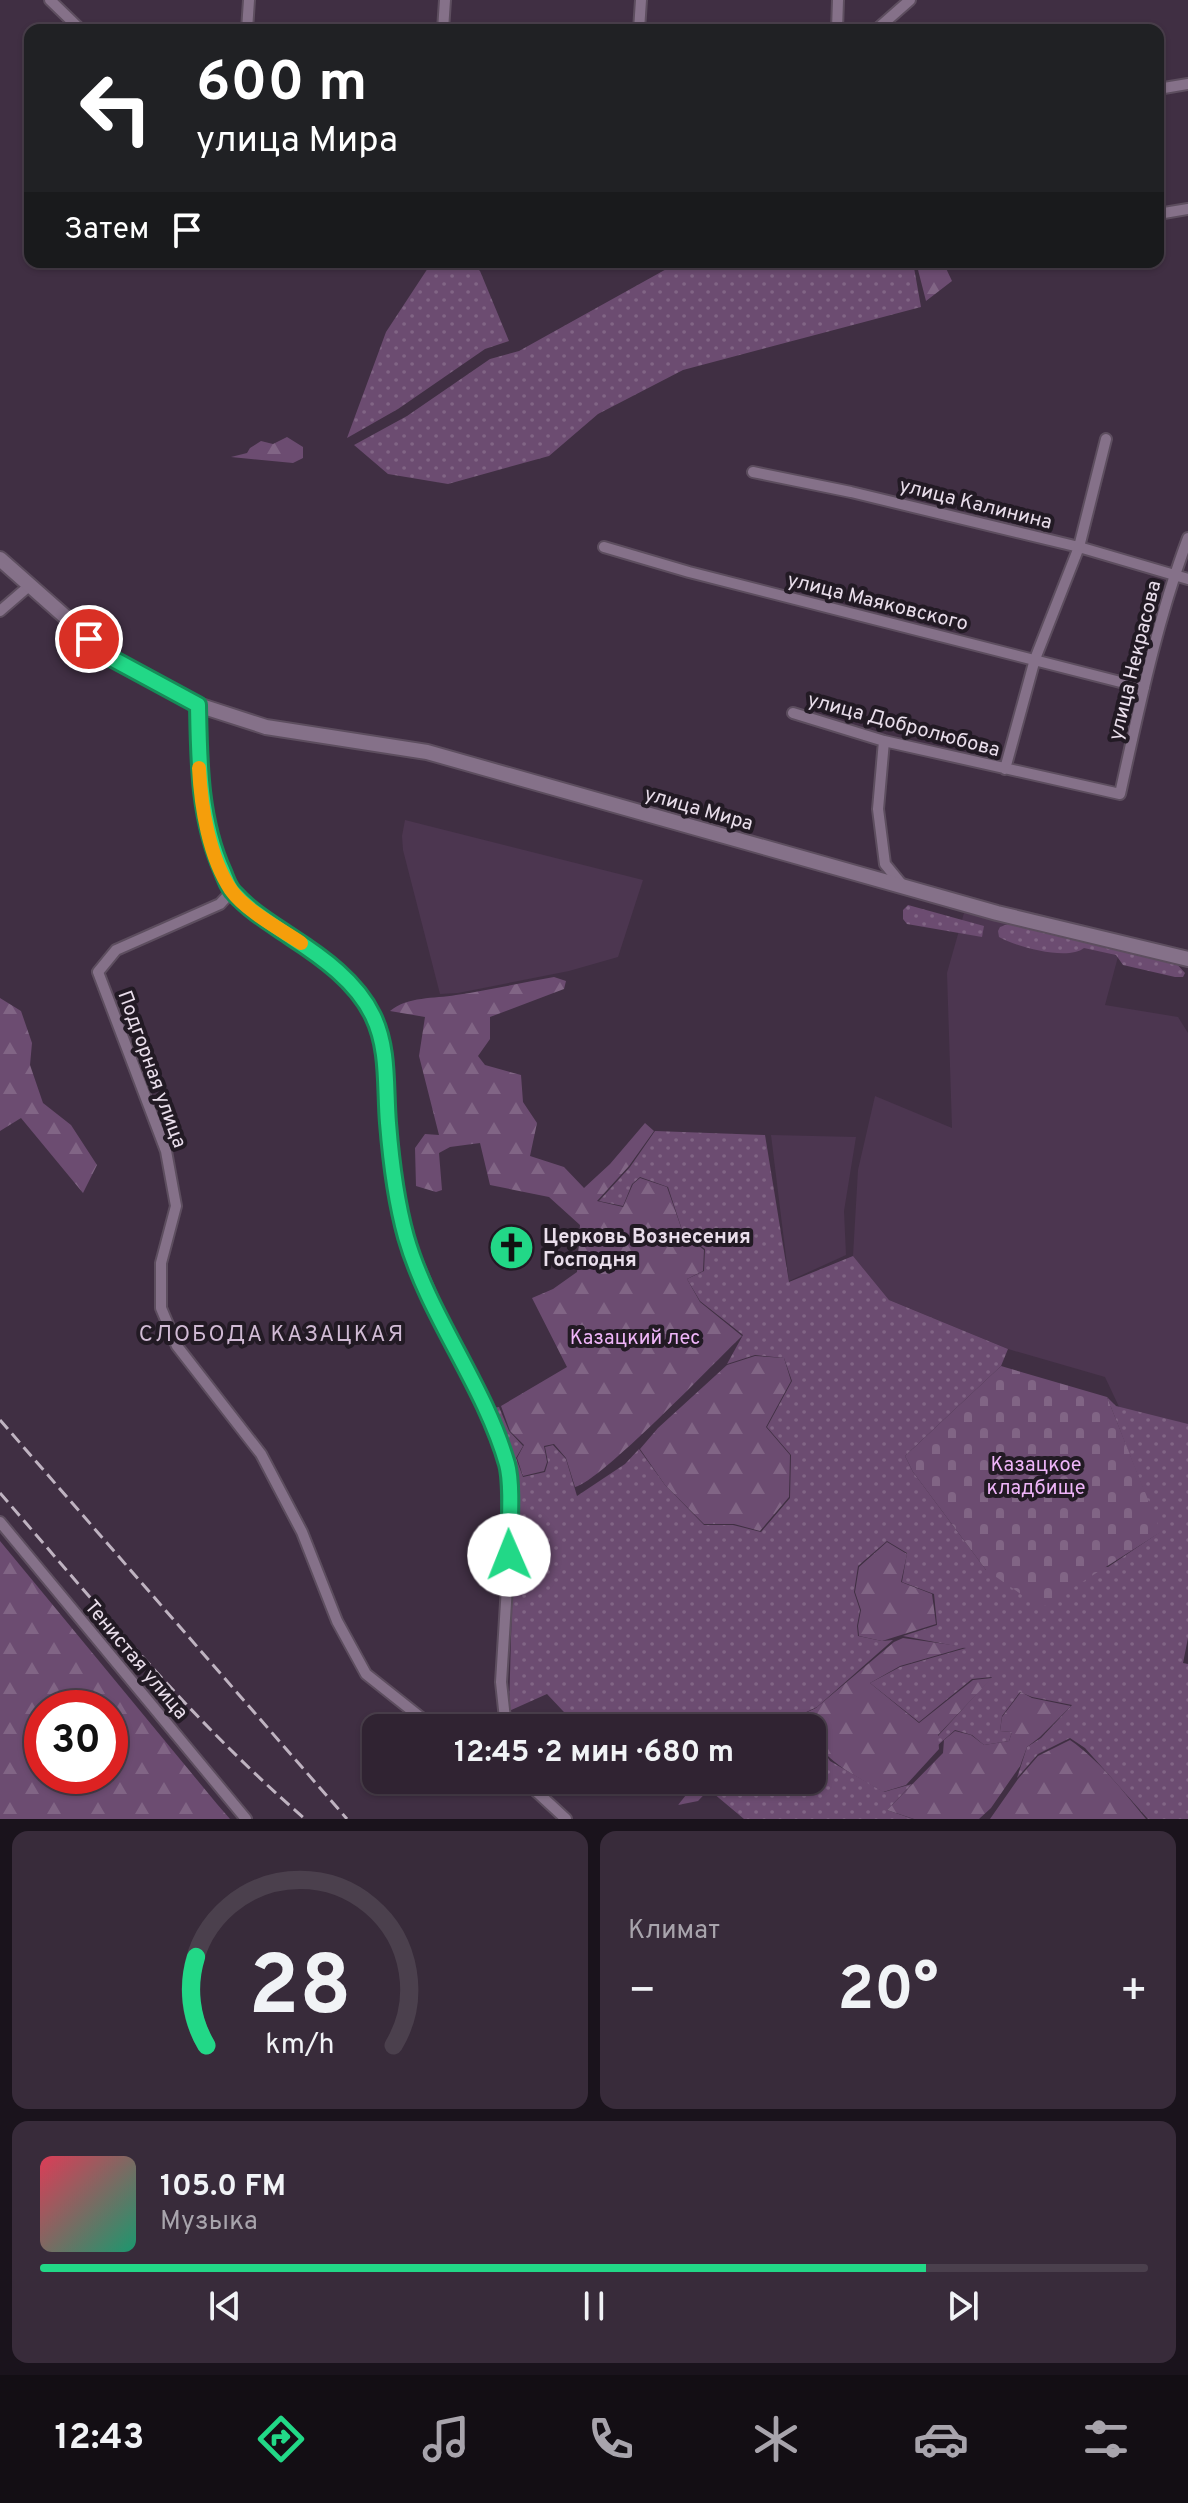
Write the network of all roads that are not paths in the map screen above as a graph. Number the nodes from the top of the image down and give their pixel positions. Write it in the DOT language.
graph roads {
  1 [pos="50,0"];
  2 [pos="249,0"];
  3 [pos="445,0"];
  4 [pos="641,0"];
  5 [pos="838,0"];
  6 [pos="910,0"];
  7 [pos="75,24"];
  8 [pos="247,24"];
  9 [pos="443,24"];
  10 [pos="639,24"];
  11 [pos="837,24"];
  12 [pos="883,24"];
  13 [pos="1188,84"];
  14 [pos="1164,88"];
  15 [pos="1188,209"];
  16 [pos="1164,213"];
  17 [pos="1106,439"];
  18 [pos="753,472"];
  19 [pos="1188,538"];
  20 [pos="604,547"];
  21 [pos="1079,547"];
  22 [pos="0,559"];
  23 [pos="1174,575"];
  24 [pos="1188,579"];
  25 [pos="29,586"];
  26 [pos="0,611"];
  27 [pos="1035,659"];
  28 [pos="1144,688"];
  29 [pos="198,705"];
  30 [pos="793,713"];
  31 [pos="884,741"];
  32 [pos="1005,769"];
  33 [pos="1120,794"];
  34 [pos="903,886"];
  35 [pos="232,891"];
  36 [pos="1188,959"];
  37 [pos="0,1522"];
  38 [pos="416,1714"];
  39 [pos="504,1714"];
  40 [pos="539,1794"];
  41 [pos="246,1819"];
  42 [pos="566,1819"];
  1 -- 7 [label="street"];
  2 -- 8 [label="street"];
  3 -- 9 [label="street"];
  4 -- 10 [label="street"];
  5 -- 11 [label="street"];
  6 -- 12 [label="street"];
  13 -- 14 [label="street"];
  15 -- 16 [label="street"];
  17 -- 21 [label="street, улица Добролюбова"];
  18 -- 21 [label="street, улица Калинина"];
  19 -- 23 [label="street, улица Некрасова"];
  20 -- 27 [label="street, улица Маяковского"];
  21 -- 23 [label="street, улица Калинина"];
  21 -- 27 [label="street, улица Добролюбова"];
  22 -- 25 [label="main road, улица Мира"];
  23 -- 24 [label="street, улица Калинина"];
  23 -- 28 [label="street, улица Некрасова"];
  25 -- 26 [label="street"];
  25 -- 29 [label="main road, улица Мира"];
  27 -- 28 [label="street, улица Маяковского"];
  27 -- 32 [label="street, улица Добролюбова"];
  28 -- 33 [label="street, улица Некрасова"];
  29 -- 34 [label="main road, улица Мира"];
  29 -- 35 [label="street"];
  30 -- 31 [label="street, улица Добролюбова"];
  31 -- 32 [label="street, улица Добролюбова"];
  31 -- 34 [label="street"];
  32 -- 33 [label="street, улица Добролюбова"];
  34 -- 36 [label="main road, улица Мира"];
  35 -- 38 [label="street, Подгорная улица"];
  35 -- 39 [label="street"];
  37 -- 41 [label="street, Тенистая улица"];
  40 -- 42 [label="street"];
}
